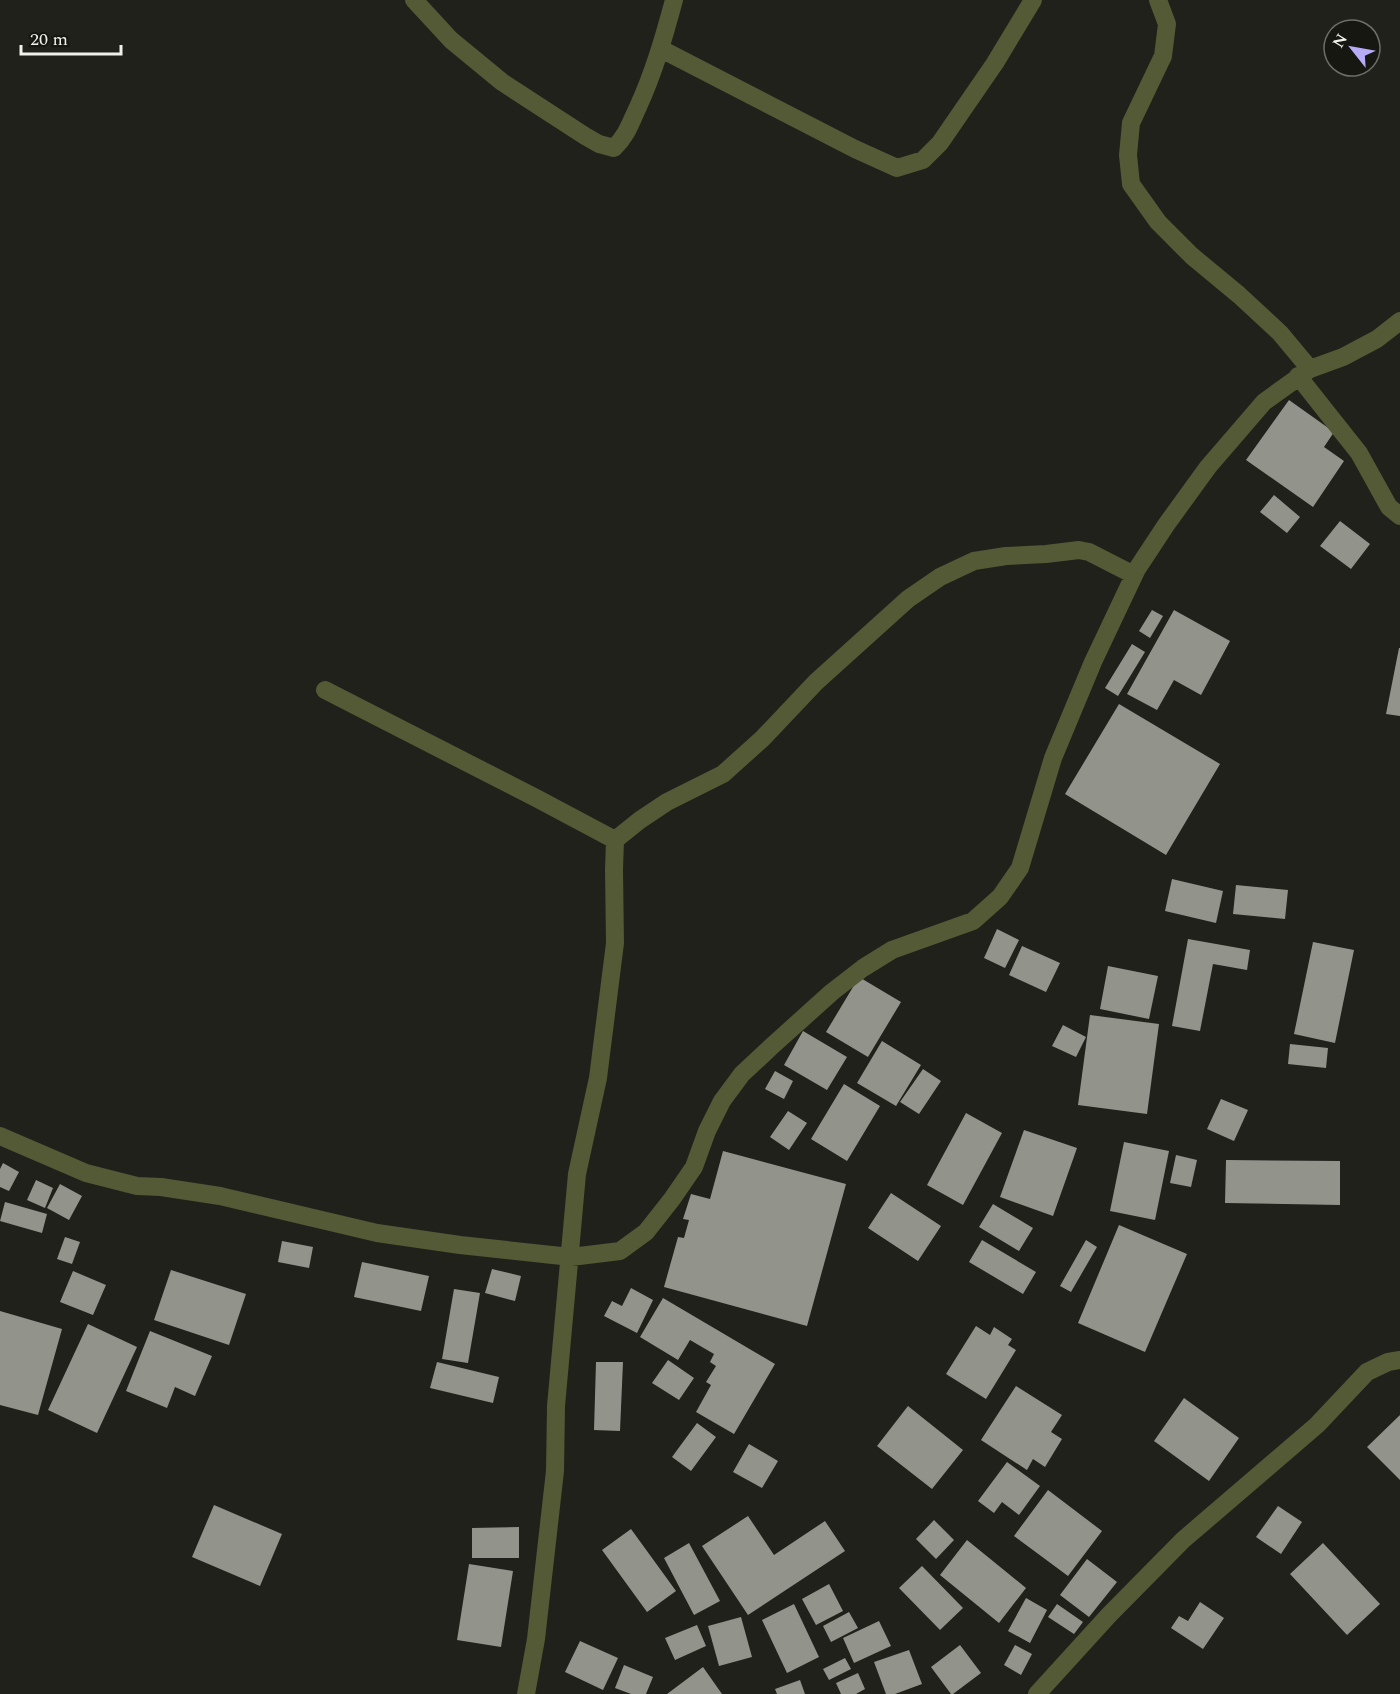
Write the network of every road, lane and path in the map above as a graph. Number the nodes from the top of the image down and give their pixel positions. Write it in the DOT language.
graph roads {
  1 [pos="414,0"];
  2 [pos="674,0"];
  3 [pos="1033,0"];
  4 [pos="1158,0"];
  5 [pos="661,49"];
  6 [pos="1400,321"];
  7 [pos="1304,373"];
  8 [pos="1400,516"];
  9 [pos="1134,574"];
  10 [pos="325,690"];
  11 [pos="615,840"];
  12 [pos="0,1136"];
  13 [pos="571,1257"];
  14 [pos="1400,1360"];
  15 [pos="526,1694"];
  16 [pos="1037,1694"];
  1 -- 5 [label="street"];
  2 -- 5 [label="street"];
  3 -- 5 [label="street"];
  4 -- 7 [label="street"];
  6 -- 7 [label="street"];
  7 -- 8 [label="street"];
  7 -- 9 [label="street"];
  9 -- 11 [label="street"];
  9 -- 13 [label="street"];
  10 -- 11 [label="street"];
  11 -- 13 [label="street"];
  12 -- 13 [label="street"];
  13 -- 15 [label="street"];
  14 -- 16 [label="street"];
}
